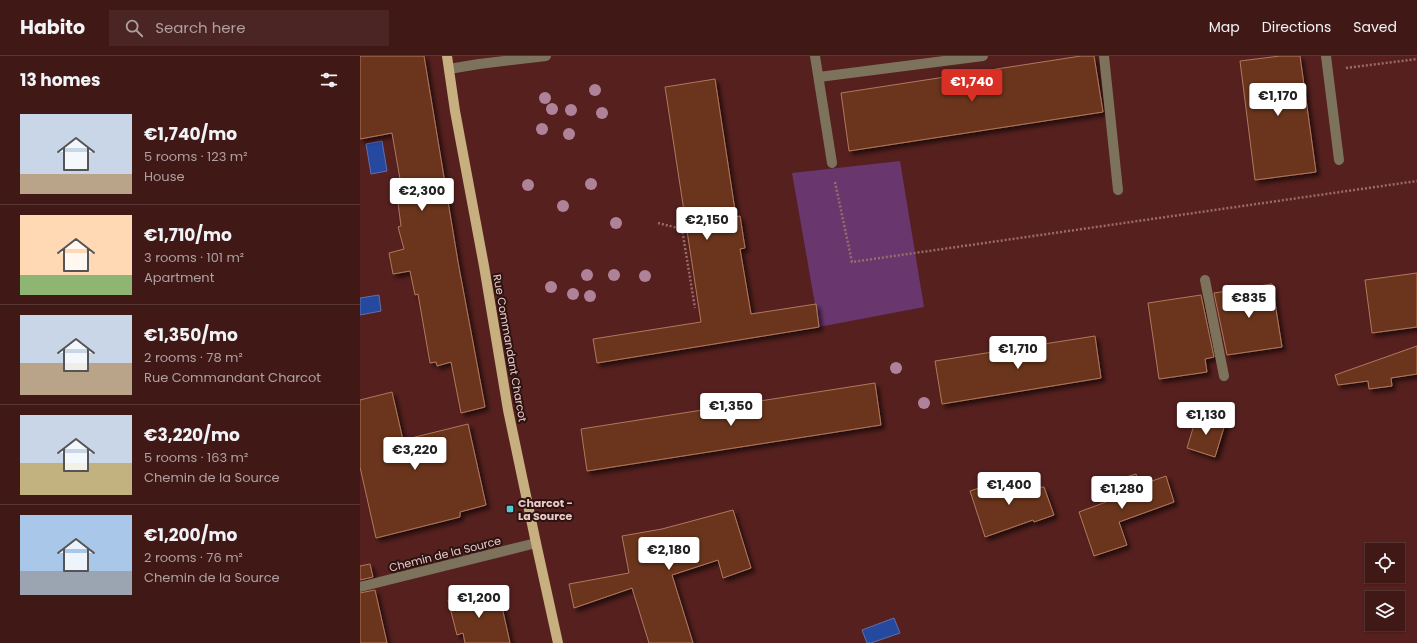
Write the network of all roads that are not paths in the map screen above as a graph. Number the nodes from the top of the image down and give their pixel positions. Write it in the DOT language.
graph roads {
  1 [pos="447,56"];
  2 [pos="546,56"];
  3 [pos="815,56"];
  4 [pos="983,56"];
  5 [pos="1104,56"];
  6 [pos="1326,56"];
  7 [pos="449,69"];
  8 [pos="819,77"];
  9 [pos="1339,160"];
  10 [pos="832,164"];
  11 [pos="1118,190"];
  12 [pos="1205,280"];
  13 [pos="1224,376"];
  14 [pos="536,543"];
  15 [pos="360,587"];
  16 [pos="558,643"];
  1 -- 7 [label="main road, Rue Commandant Charcot"];
  2 -- 7 [label="street"];
  3 -- 8 [label="street"];
  4 -- 8 [label="street"];
  5 -- 11 [label="street"];
  6 -- 9 [label="street"];
  7 -- 14 [label="main road, Rue Commandant Charcot"];
  8 -- 10 [label="street"];
  12 -- 13 [label="street"];
  14 -- 15 [label="street, Chemin de la Source"];
  14 -- 16 [label="main road, Rue Commandant Charcot"];
}
